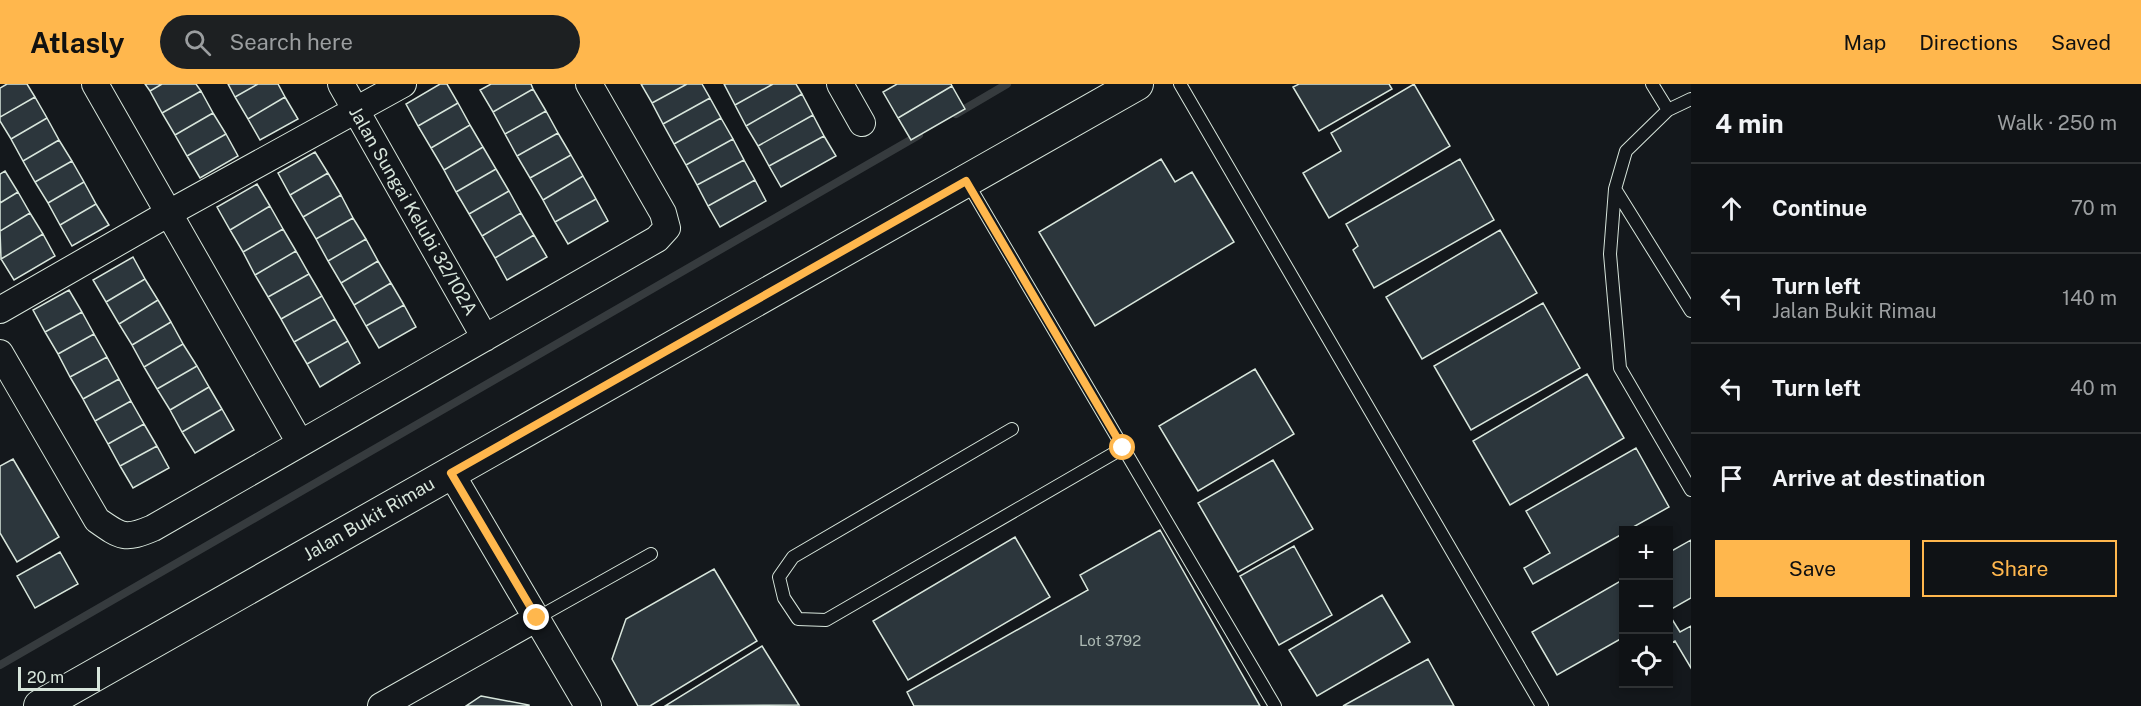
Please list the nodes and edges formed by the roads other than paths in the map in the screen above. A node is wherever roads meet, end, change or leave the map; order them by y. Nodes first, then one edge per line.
1 (95, 84) edge
2 (341, 84) edge
3 (403, 84) edge
4 (590, 84) edge
5 (840, 84) edge
6 (1137, 84) edge
7 (1180, 84) edge
8 (1652, 84) edge
9 (1691, 99) edge
10 (356, 110) junction
11 (1668, 110) junction
12 (862, 123) dead end
13 (966, 181) junction
14 (1615, 189) junction
15 (169, 213) junction
16 (0, 310) edge
17 (1691, 311) edge
18 (485, 338) junction
19 (4, 369) edge
20 (1012, 429) dead end
21 (300, 443) junction
22 (1123, 448) junction
23 (451, 473) junction
24 (1691, 490) edge
25 (651, 554) dead end
26 (537, 618) junction
27 (40, 706) edge
28 (381, 706) edge
29 (588, 706) edge
30 (1275, 706) edge
31 (1542, 706) edge

1 - 15 street
2 - 10 street, Jalan Sungai Kelubi 32/102A
3 - 10 street
4 - 18 street
5 - 12 street
6 - 13 street, Jalan Bukit Rimau
7 - 31 lane
8 - 11 lane
9 - 11 lane
10 - 15 street
10 - 18 street, Jalan Sungai Kelubi 32/102A
11 - 14 lane
13 - 22 lane
13 - 23 street, Jalan Bukit Rimau
14 - 17 lane
14 - 24 lane
15 - 16 street
15 - 21 street
18 - 21 street
19 - 21 street
20 - 22 lane
22 - 30 lane
23 - 26 street
23 - 27 street, Jalan Bukit Rimau
25 - 26 lane
26 - 28 street
26 - 29 street

